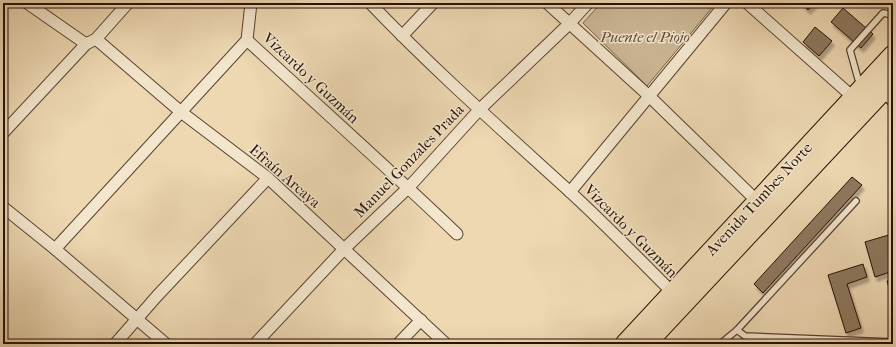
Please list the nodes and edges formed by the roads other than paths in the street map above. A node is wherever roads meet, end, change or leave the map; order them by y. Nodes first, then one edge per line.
1 (26, 3) edge
2 (128, 3) edge
3 (251, 3) edge
4 (370, 3) edge
5 (433, 3) edge
6 (547, 3) edge
7 (588, 3) edge
8 (726, 3) edge
9 (747, 3) edge
10 (893, 15) edge
11 (569, 24) junction
12 (402, 36) junction
13 (96, 39) junction
14 (247, 40) junction
15 (86, 44) junction
16 (893, 55) edge
17 (891, 88) edge
18 (857, 94) junction
19 (649, 96) junction
20 (479, 110) junction
21 (181, 112) junction
22 (3, 132) edge
23 (268, 178) junction
24 (409, 187) junction
25 (570, 192) junction
26 (757, 201) junction
27 (856, 201) dead end
28 (3, 206) edge
29 (457, 234) dead end
30 (55, 249) junction
31 (344, 249) junction
32 (672, 292) junction
33 (138, 319) junction
34 (421, 320) junction
35 (737, 330) junction
36 (893, 342) edge
37 (115, 344) edge
38 (166, 344) edge
39 (255, 344) edge
40 (398, 344) edge
41 (446, 344) edge
42 (626, 344) edge
43 (646, 344) edge
44 (720, 344) edge

1 - 15 street
2 - 13 street
3 - 14 street
4 - 12 street, Vizcardo y Guzmán
5 - 12 street
6 - 11 street
7 - 11 street, Manuel Gonzales Prada
8 - 19 street, Vizcardo y Guzmán
9 - 18 street
10 - 18 lane
11 - 19 street
11 - 20 street, Manuel Gonzales Prada
12 - 20 street, Vizcardo y Guzmán
13 - 15 street
13 - 21 street, Efraín Arcaya
14 - 21 street, Vizcardo y Guzmán
14 - 24 street, Vizcardo y Guzmán
15 - 22 street
16 - 18 highway, Avenida Tumbes Norte
17 - 43 highway, Avenida Tumbes Norte
18 - 26 highway, Avenida Tumbes Norte
19 - 25 street, Vizcardo y Guzmán
19 - 26 street
20 - 24 street, Manuel Gonzales Prada
20 - 25 street, Vizcardo y Guzmán
21 - 23 street, Efraín Arcaya
21 - 30 street, Vizcardo y Guzmán
23 - 31 street, Efraín Arcaya
23 - 33 street
24 - 29 street, Vizcardo y Guzmán
24 - 31 street, Manuel Gonzales Prada
25 - 32 street, Vizcardo y Guzmán
26 - 32 highway, Avenida Tumbes Norte
27 - 35 lane
28 - 30 street
30 - 33 street
31 - 34 street, Efraín Arcaya
31 - 39 street, Manuel Gonzales Prada
32 - 42 highway, Avenida Tumbes Norte
33 - 37 street
33 - 38 street
34 - 40 street
34 - 41 street, Efraín Arcaya
35 - 36 lane
35 - 44 lane

